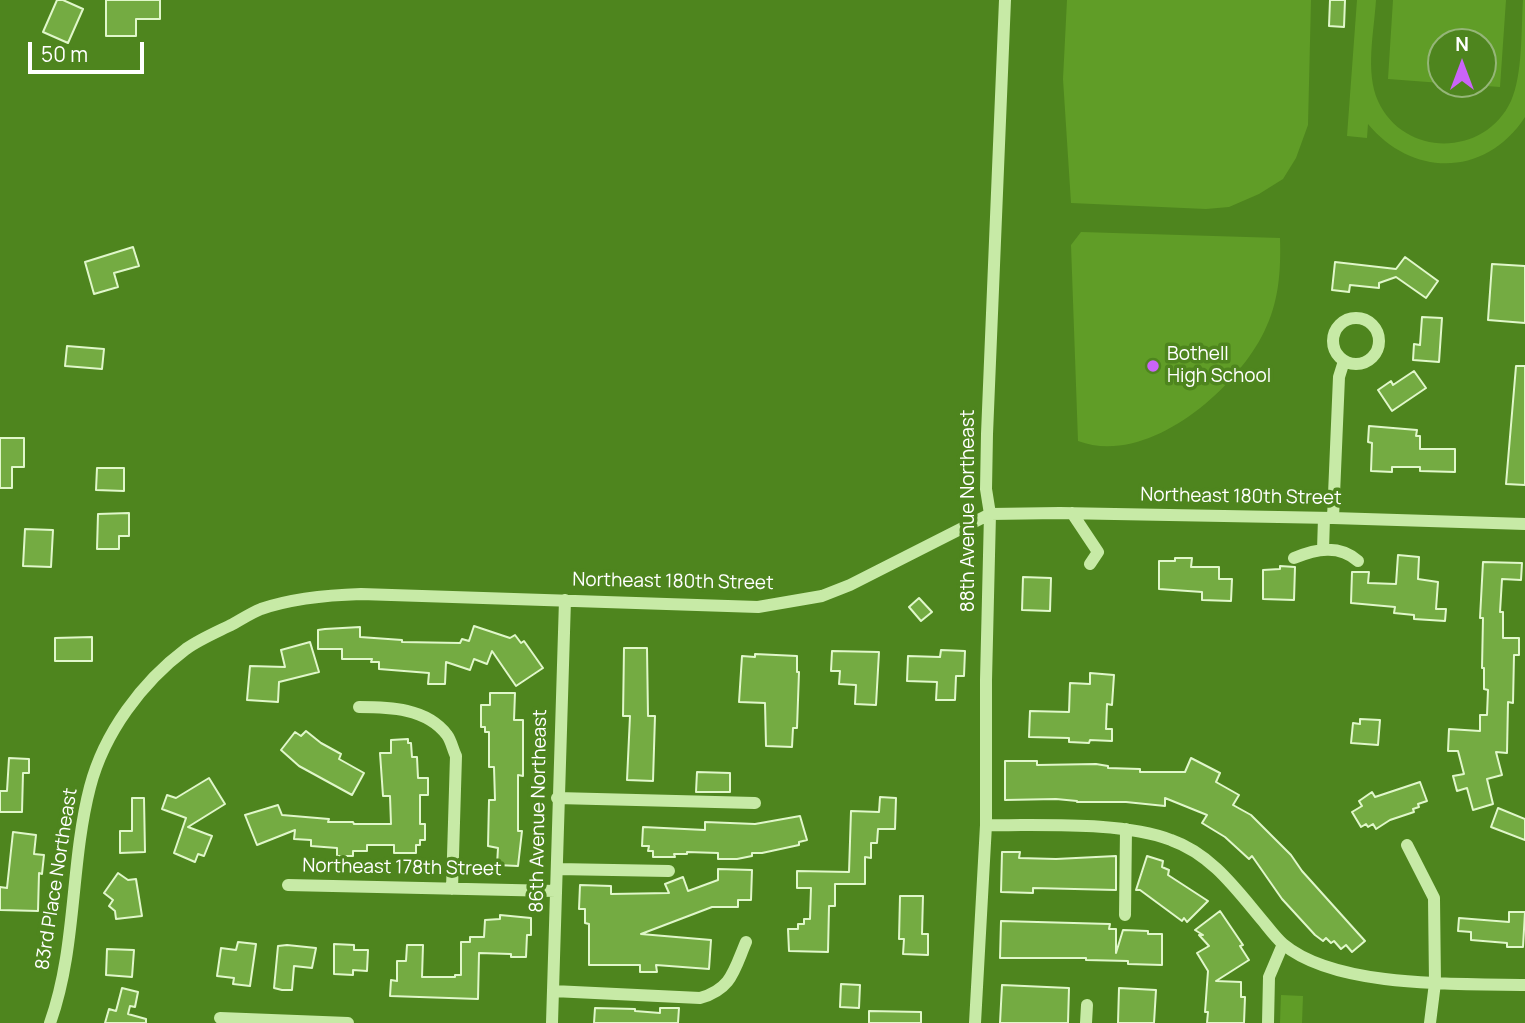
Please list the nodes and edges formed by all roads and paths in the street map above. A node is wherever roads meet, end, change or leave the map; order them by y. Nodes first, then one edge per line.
1 (1005, 0) edge
2 (1344, 361) dead end
3 (1072, 513) junction
4 (990, 514) junction
5 (1329, 518) junction
6 (1525, 524) edge
7 (1323, 550) junction
8 (1294, 558) dead end
9 (1358, 561) dead end
10 (1090, 564) dead end
11 (565, 600) junction
12 (158, 676) joint
13 (359, 707) dead end
14 (557, 798) junction
15 (755, 803) dead end
16 (986, 825) junction
17 (1126, 829) junction
18 (1407, 845) dead end
19 (557, 869) junction
20 (669, 871) dead end
21 (288, 885) dead end
22 (452, 889) junction
23 (556, 891) junction
24 (1125, 915) dead end
25 (746, 942) dead end
26 (1283, 944) junction
27 (1435, 983) junction
28 (1525, 985) edge
29 (553, 991) junction
30 (1087, 1005) dead end
31 (220, 1018) dead end
32 (50, 1023) edge
33 (348, 1023) edge
34 (552, 1023) edge
35 (975, 1023) edge
36 (1086, 1023) edge
37 (1268, 1023) edge
38 (1430, 1023) edge

1 - 4 street, 88th Avenue Northeast
2 - 5 street
3 - 4 street, Northeast 180th Street
3 - 5 street, Northeast 180th Street
3 - 10 street
4 - 11 street, Northeast 180th Street
4 - 16 street, 88th Avenue Northeast
5 - 6 street, Northeast 180th Street
5 - 7 street
7 - 8 street
7 - 9 street
11 - 12 street, Northeast 180th Street
11 - 14 street, 86th Avenue Northeast
12 - 32 street, 83rd Place Northeast
13 - 22 street
14 - 15 street
14 - 19 street, 86th Avenue Northeast
16 - 17 street
16 - 35 street, 88th Avenue Northeast
17 - 24 street
17 - 26 street
18 - 27 street
19 - 20 street
19 - 23 street, 86th Avenue Northeast
21 - 22 street, Northeast 178th Street
22 - 23 street, Northeast 178th Street
23 - 29 street, 86th Avenue Northeast
25 - 29 street
26 - 27 street
26 - 37 street
27 - 28 street
27 - 38 street
29 - 34 street, 86th Avenue Northeast
30 - 36 street
31 - 33 street

